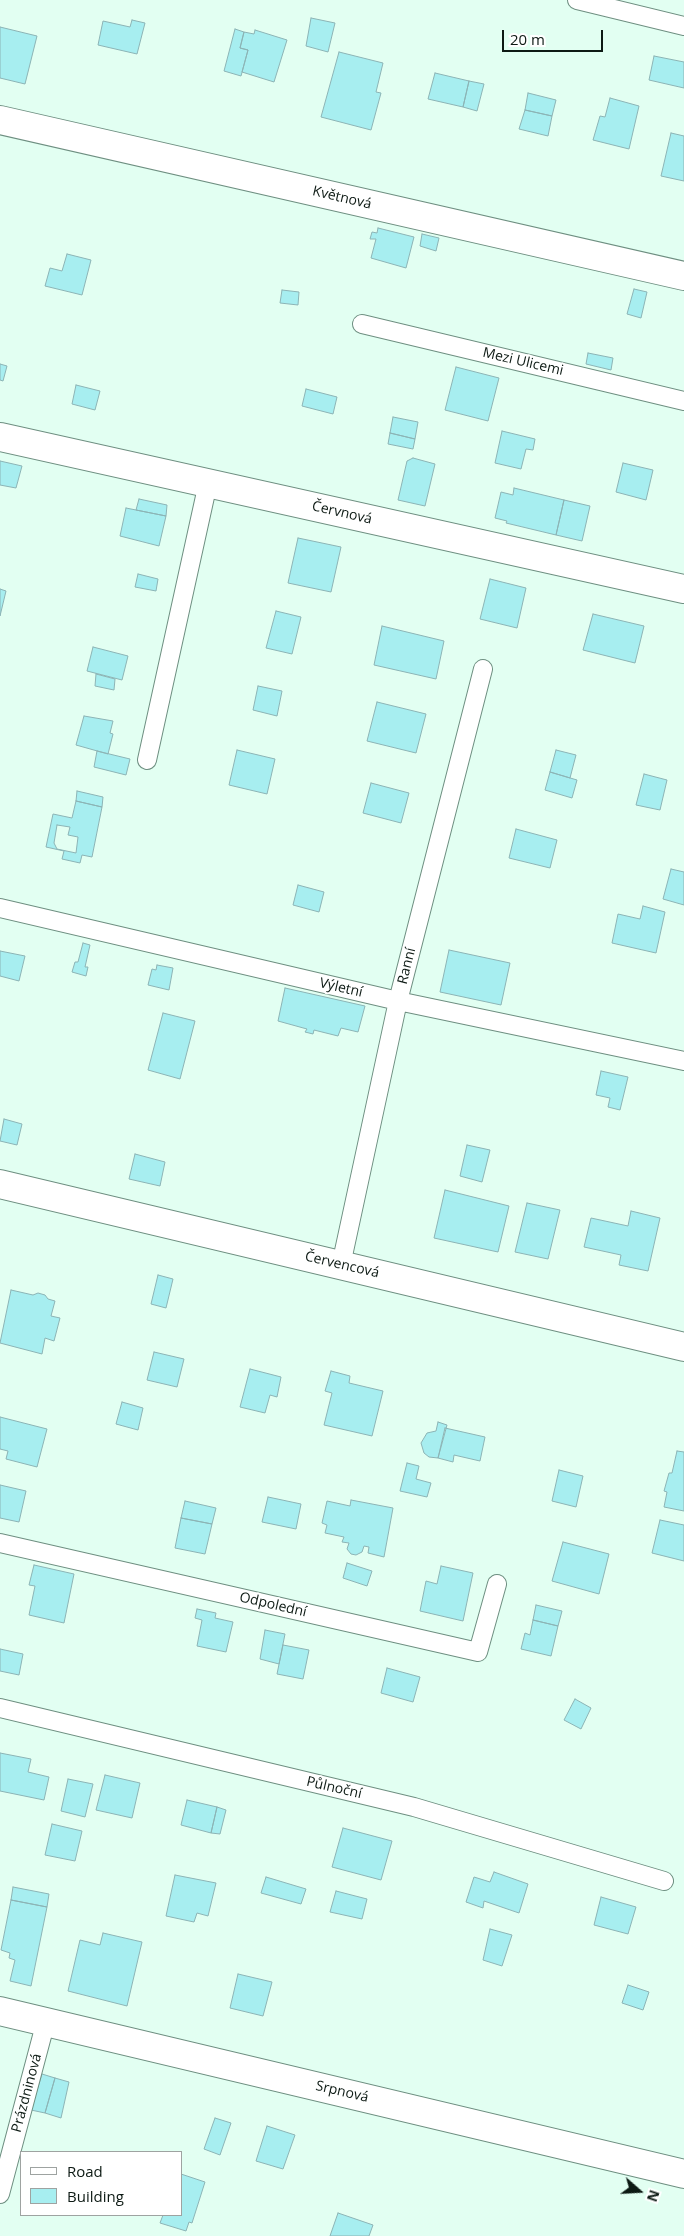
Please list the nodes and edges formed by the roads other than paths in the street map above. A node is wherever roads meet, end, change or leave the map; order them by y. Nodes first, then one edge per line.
1 (577, 0) edge
2 (684, 26) edge
3 (0, 120) edge
4 (684, 276) edge
5 (362, 324) dead end
6 (684, 400) edge
7 (0, 437) edge
8 (208, 483) junction
9 (684, 590) edge
10 (483, 669) dead end
11 (148, 760) dead end
12 (0, 908) edge
13 (398, 1001) junction
14 (684, 1060) edge
15 (0, 1184) edge
16 (341, 1265) junction
17 (684, 1347) edge
18 (0, 1543) edge
19 (497, 1584) dead end
20 (0, 1708) edge
21 (664, 1881) dead end
22 (0, 2011) edge
23 (46, 2021) junction
24 (684, 2174) edge
25 (0, 2194) edge

1 - 2 lane
3 - 4 street, Květnová
5 - 6 lane, Mezi Ulicemi
7 - 8 street, Červnová
8 - 9 street, Červnová
8 - 11 lane
10 - 13 lane, Ranní
12 - 13 lane, Výletní
13 - 14 lane, Výletní
13 - 16 lane, Ranní
15 - 16 street, Červencová
16 - 17 street, Červencová
18 - 19 lane, Odpolední
20 - 21 lane, Půlnoční
22 - 23 street, Srpnová
23 - 24 street, Srpnová
23 - 25 lane, Prázdninová

